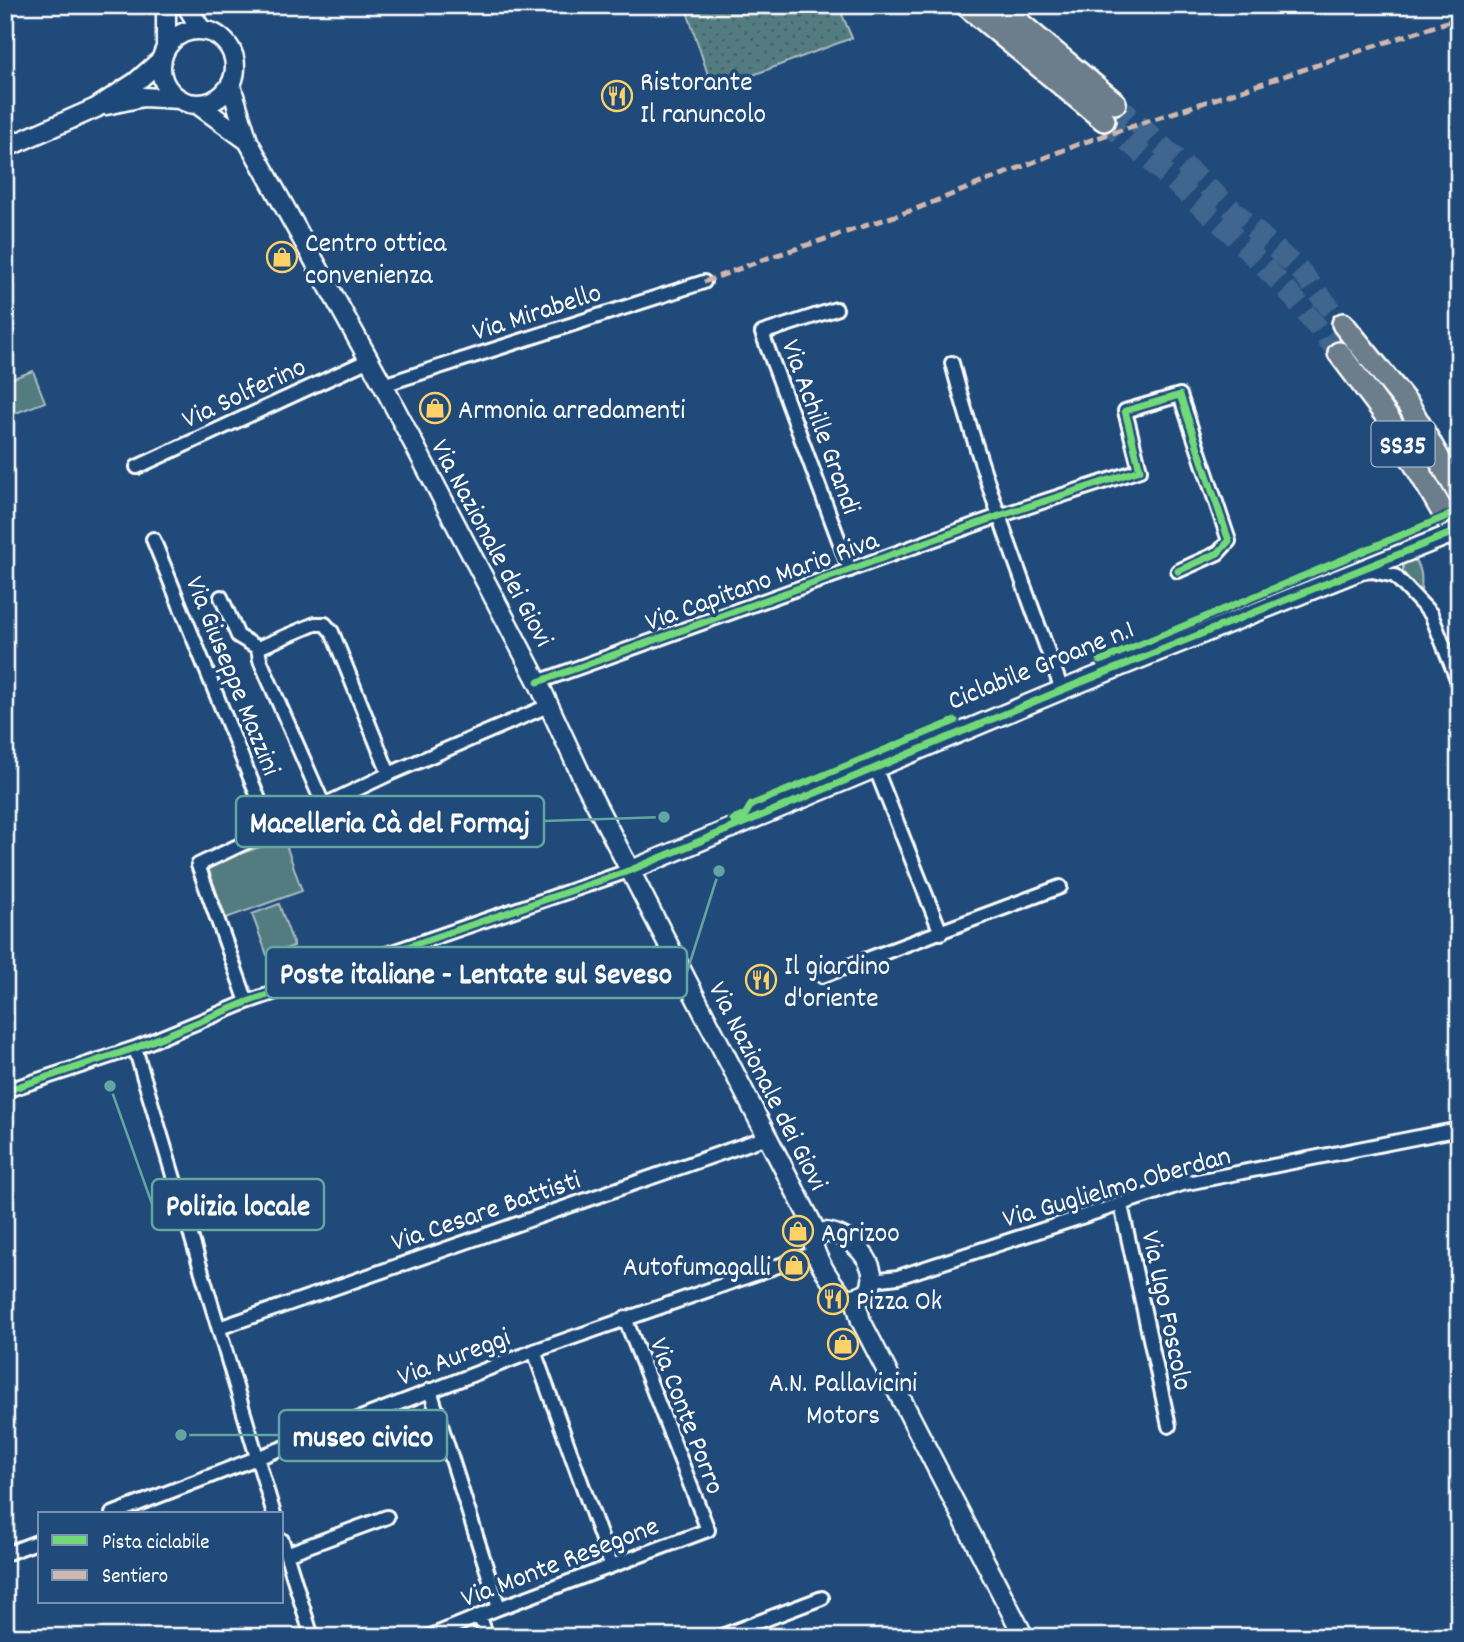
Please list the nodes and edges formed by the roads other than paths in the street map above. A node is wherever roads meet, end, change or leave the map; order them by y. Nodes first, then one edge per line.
1 (166, 5) edge
2 (186, 5) edge
3 (967, 5) edge
4 (998, 5) edge
5 (201, 29) junction
6 (163, 54) junction
7 (231, 86) junction
8 (179, 99) junction
9 (197, 104) junction
10 (96, 107) junction
11 (247, 141) junction
12 (5, 148) edge
13 (704, 282) dead end
14 (836, 309) dead end
15 (1343, 324) tunnel mouth
16 (1339, 353) tunnel mouth
17 (369, 360) junction
18 (952, 363) dead end
19 (383, 385) junction
20 (137, 467) dead end
21 (1459, 494) edge
22 (999, 516) junction
23 (1455, 535) edge
24 (153, 539) dead end
25 (850, 570) junction
26 (1178, 571) dead end
27 (1349, 574) junction
28 (221, 597) dead end
29 (258, 648) junction
30 (538, 682) junction
31 (1459, 684) edge
32 (1062, 690) junction
33 (548, 705) junction
34 (875, 767) junction
35 (389, 774) junction
36 (323, 804) junction
37 (271, 830) junction
38 (631, 870) junction
39 (1060, 887) dead end
40 (941, 933) junction
41 (822, 976) dead end
42 (247, 1002) junction
43 (135, 1048) junction
44 (5, 1091) edge
45 (1459, 1129) edge
46 (767, 1138) junction
47 (1121, 1205) junction
48 (816, 1244) junction
49 (873, 1280) junction
50 (855, 1298) junction
51 (625, 1318) junction
52 (219, 1328) junction
53 (534, 1351) junction
54 (430, 1390) junction
55 (1168, 1426) dead end
56 (256, 1458) junction
57 (117, 1512) edge
58 (273, 1512) edge
59 (387, 1517) dead end
60 (708, 1530) joint
61 (38, 1542) edge
62 (284, 1548) edge
63 (5, 1554) edge
64 (286, 1555) junction
65 (611, 1565) junction
66 (822, 1598) dead end
67 (499, 1608) junction
68 (480, 1616) junction
69 (312, 1637) edge
70 (428, 1637) edge
71 (487, 1637) edge
72 (719, 1637) edge
73 (1024, 1637) edge

1 - 6 main road
2 - 5 main road
3 - 4 highway
5 - 6 main road
5 - 7 main road
6 - 8 main road
6 - 10 main road
7 - 9 main road
7 - 11 main road, Via Nazionale dei Giovi
8 - 9 main road
8 - 10 main road
9 - 11 main road, Via Nazionale dei Giovi
10 - 12 main road
11 - 17 main road, Via Nazionale dei Giovi
13 - 19 street, Via Mirabello
14 - 25 street, Via Achille Grandi
15 - 21 highway, SS35
16 - 23 highway, SS35
17 - 19 main road, Via Nazionale dei Giovi
17 - 20 street, Via Solferino
18 - 22 street
19 - 30 main road, Via Nazionale dei Giovi
22 - 25 street, Via Capitano Mario Riva
22 - 26 street, Via Capitano Mario Riva
22 - 32 street
23 - 27 main road
24 - 37 street, Via Giuseppe Mazzini
25 - 30 street, Via Capitano Mario Riva
27 - 31 street
27 - 32 main road
28 - 29 street
29 - 35 street
29 - 36 street
30 - 33 main road, Via Nazionale dei Giovi
32 - 34 main road
33 - 35 street
33 - 38 main road, Via Nazionale dei Giovi
34 - 38 main road
34 - 40 street
35 - 36 street
36 - 37 street
37 - 42 street
38 - 42 street
38 - 46 main road, Via Nazionale dei Giovi
39 - 40 street
40 - 41 street
42 - 43 street
43 - 44 street
43 - 52 street
45 - 47 street, Via Guglielmo Oberdan
46 - 48 main road, Via Nazionale dei Giovi
46 - 52 street, Via Cesare Battisti
47 - 49 street, Via Guglielmo Oberdan
47 - 55 street, Via Ugo Foscolo
48 - 49 main road, Via Nazionale dei Giovi
48 - 50 main road, Via Nazionale dei Giovi
48 - 51 street, Via Aureggi
49 - 50 main road
50 - 73 main road
51 - 53 street, Via Aureggi
51 - 60 street, Via Conte Porro
52 - 56 street
53 - 54 street, Via Aureggi
53 - 65 street
54 - 56 street, Via Aureggi
54 - 67 street
56 - 57 street, Via Aureggi
56 - 58 street
59 - 64 street
60 - 65 street, Via Monte Resegone
61 - 63 street
62 - 64 street
64 - 69 street
65 - 67 street, Via Monte Resegone
66 - 72 street
67 - 68 street, Via Monte Resegone
68 - 70 street, Via Monte Resegone
68 - 71 street

